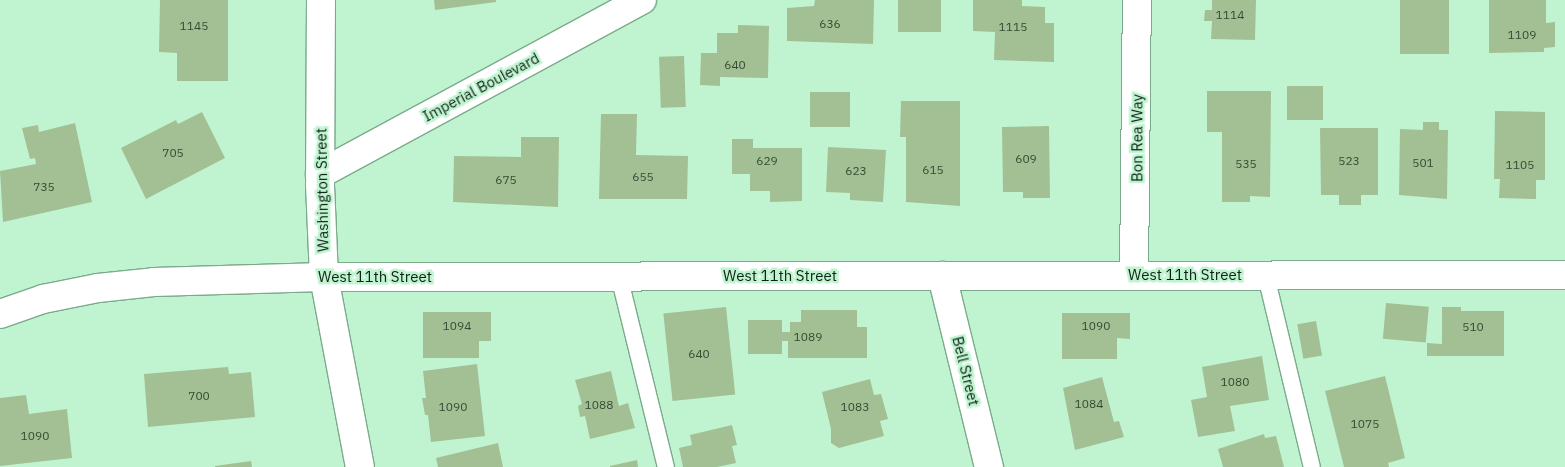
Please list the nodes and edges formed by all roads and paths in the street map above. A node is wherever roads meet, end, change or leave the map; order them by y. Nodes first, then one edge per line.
1 (321, 0) edge
2 (642, 0) edge
3 (1137, 0) edge
4 (320, 174) junction
5 (1134, 275) junction
6 (1565, 275) edge
7 (619, 276) junction
8 (942, 276) junction
9 (1266, 276) junction
10 (324, 277) junction
11 (0, 314) edge
12 (360, 467) edge
13 (666, 467) edge
14 (989, 467) edge
15 (1312, 467) edge

1 - 4 street, Washington Street
2 - 4 street, Imperial Boulevard
3 - 5 street, Bon Rea Way
4 - 10 street, Washington Street
5 - 8 street, West 11th Street
5 - 9 street, West 11th Street
6 - 9 street, West 11th Street
7 - 8 street, West 11th Street
7 - 10 street, West 11th Street
7 - 13 lane
8 - 14 street, Bell Street
9 - 15 lane
10 - 11 street, West 11th Street
10 - 12 street, Washington Street

